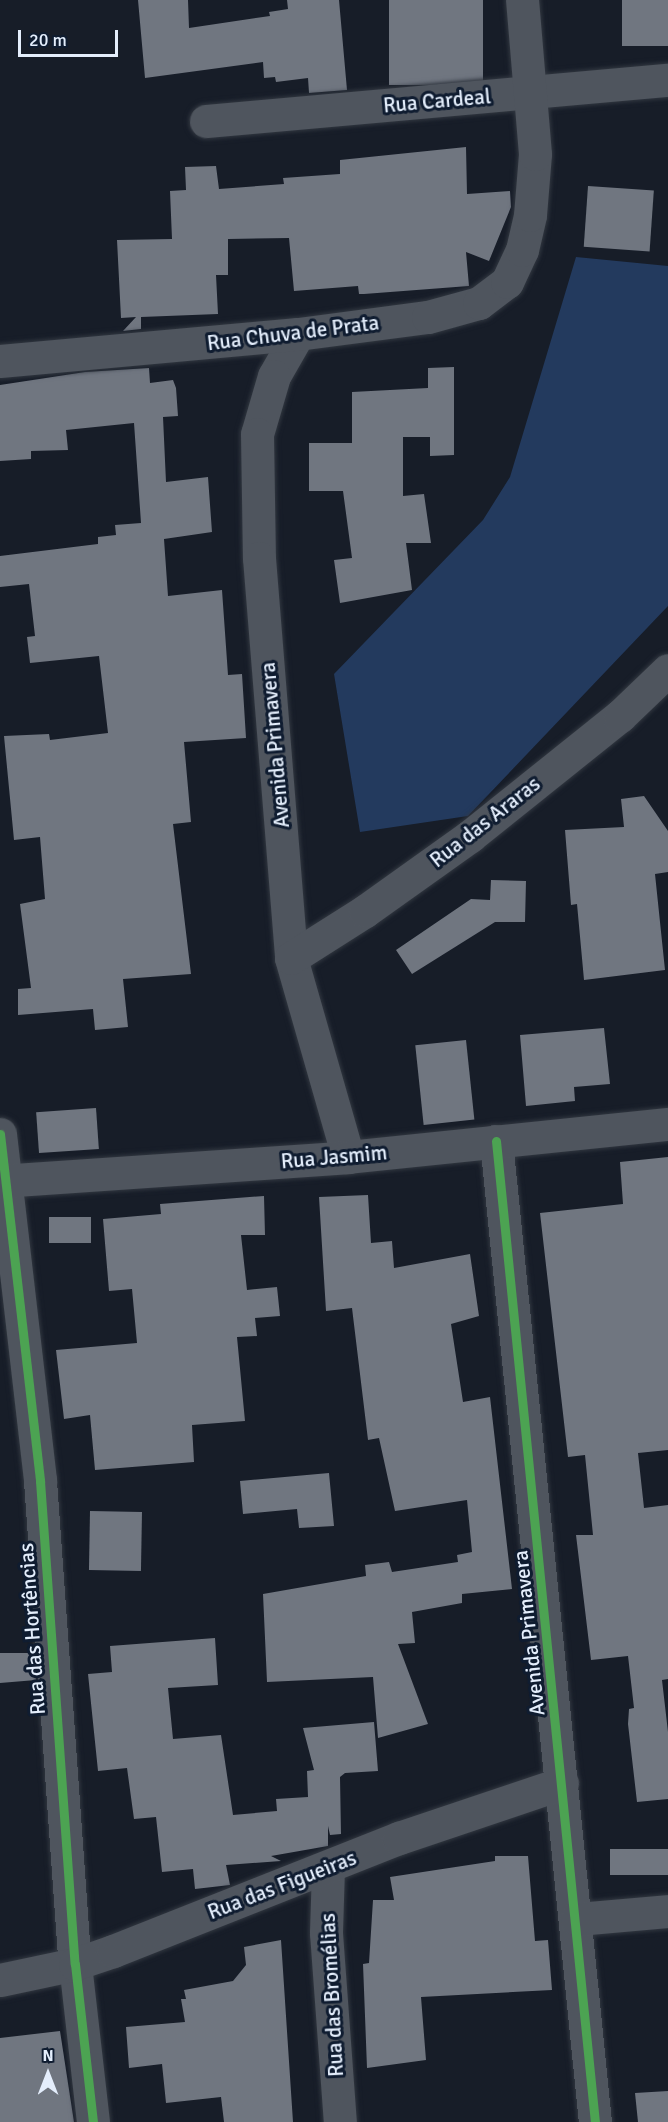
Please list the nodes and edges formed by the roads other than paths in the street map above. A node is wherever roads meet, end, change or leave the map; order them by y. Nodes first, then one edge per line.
1 (522, 0) edge
2 (668, 80) edge
3 (530, 93) junction
4 (206, 121) dead end
5 (298, 334) junction
6 (0, 361) edge
7 (668, 669) edge
8 (291, 958) junction
9 (668, 1124) edge
10 (0, 1134) edge
11 (496, 1142) junction
12 (348, 1157) junction
13 (3, 1181) edge
14 (562, 1784) junction
15 (328, 1868) junction
16 (668, 1911) edge
17 (577, 1919) junction
18 (75, 1964) junction
19 (0, 1980) edge
20 (93, 2122) edge
21 (340, 2122) edge
22 (595, 2122) edge

1 - 3 street
2 - 3 street, Rua Cardeal
3 - 4 street, Rua Cardeal
3 - 5 street, Rua Chuva de Prata
5 - 6 street, Rua Chuva de Prata
5 - 8 street, Avenida Primavera
7 - 8 street, Rua das Araras
8 - 12 street, Avenida Primavera
9 - 11 street, Rua Jasmim
10 - 13 street, Rua das Hortências
11 - 12 street, Rua Jasmim
11 - 14 street, Avenida Primavera
12 - 13 street, Rua Jasmim
13 - 18 street, Rua das Hortências
14 - 15 street, Rua das Figueiras
14 - 17 street, Avenida Primavera
15 - 18 street, Rua das Figueiras
15 - 21 street, Rua das Bromélias
16 - 17 street
17 - 22 street, Avenida Primavera
18 - 19 street, Rua das Figueiras
18 - 20 street, Rua das Hortências

